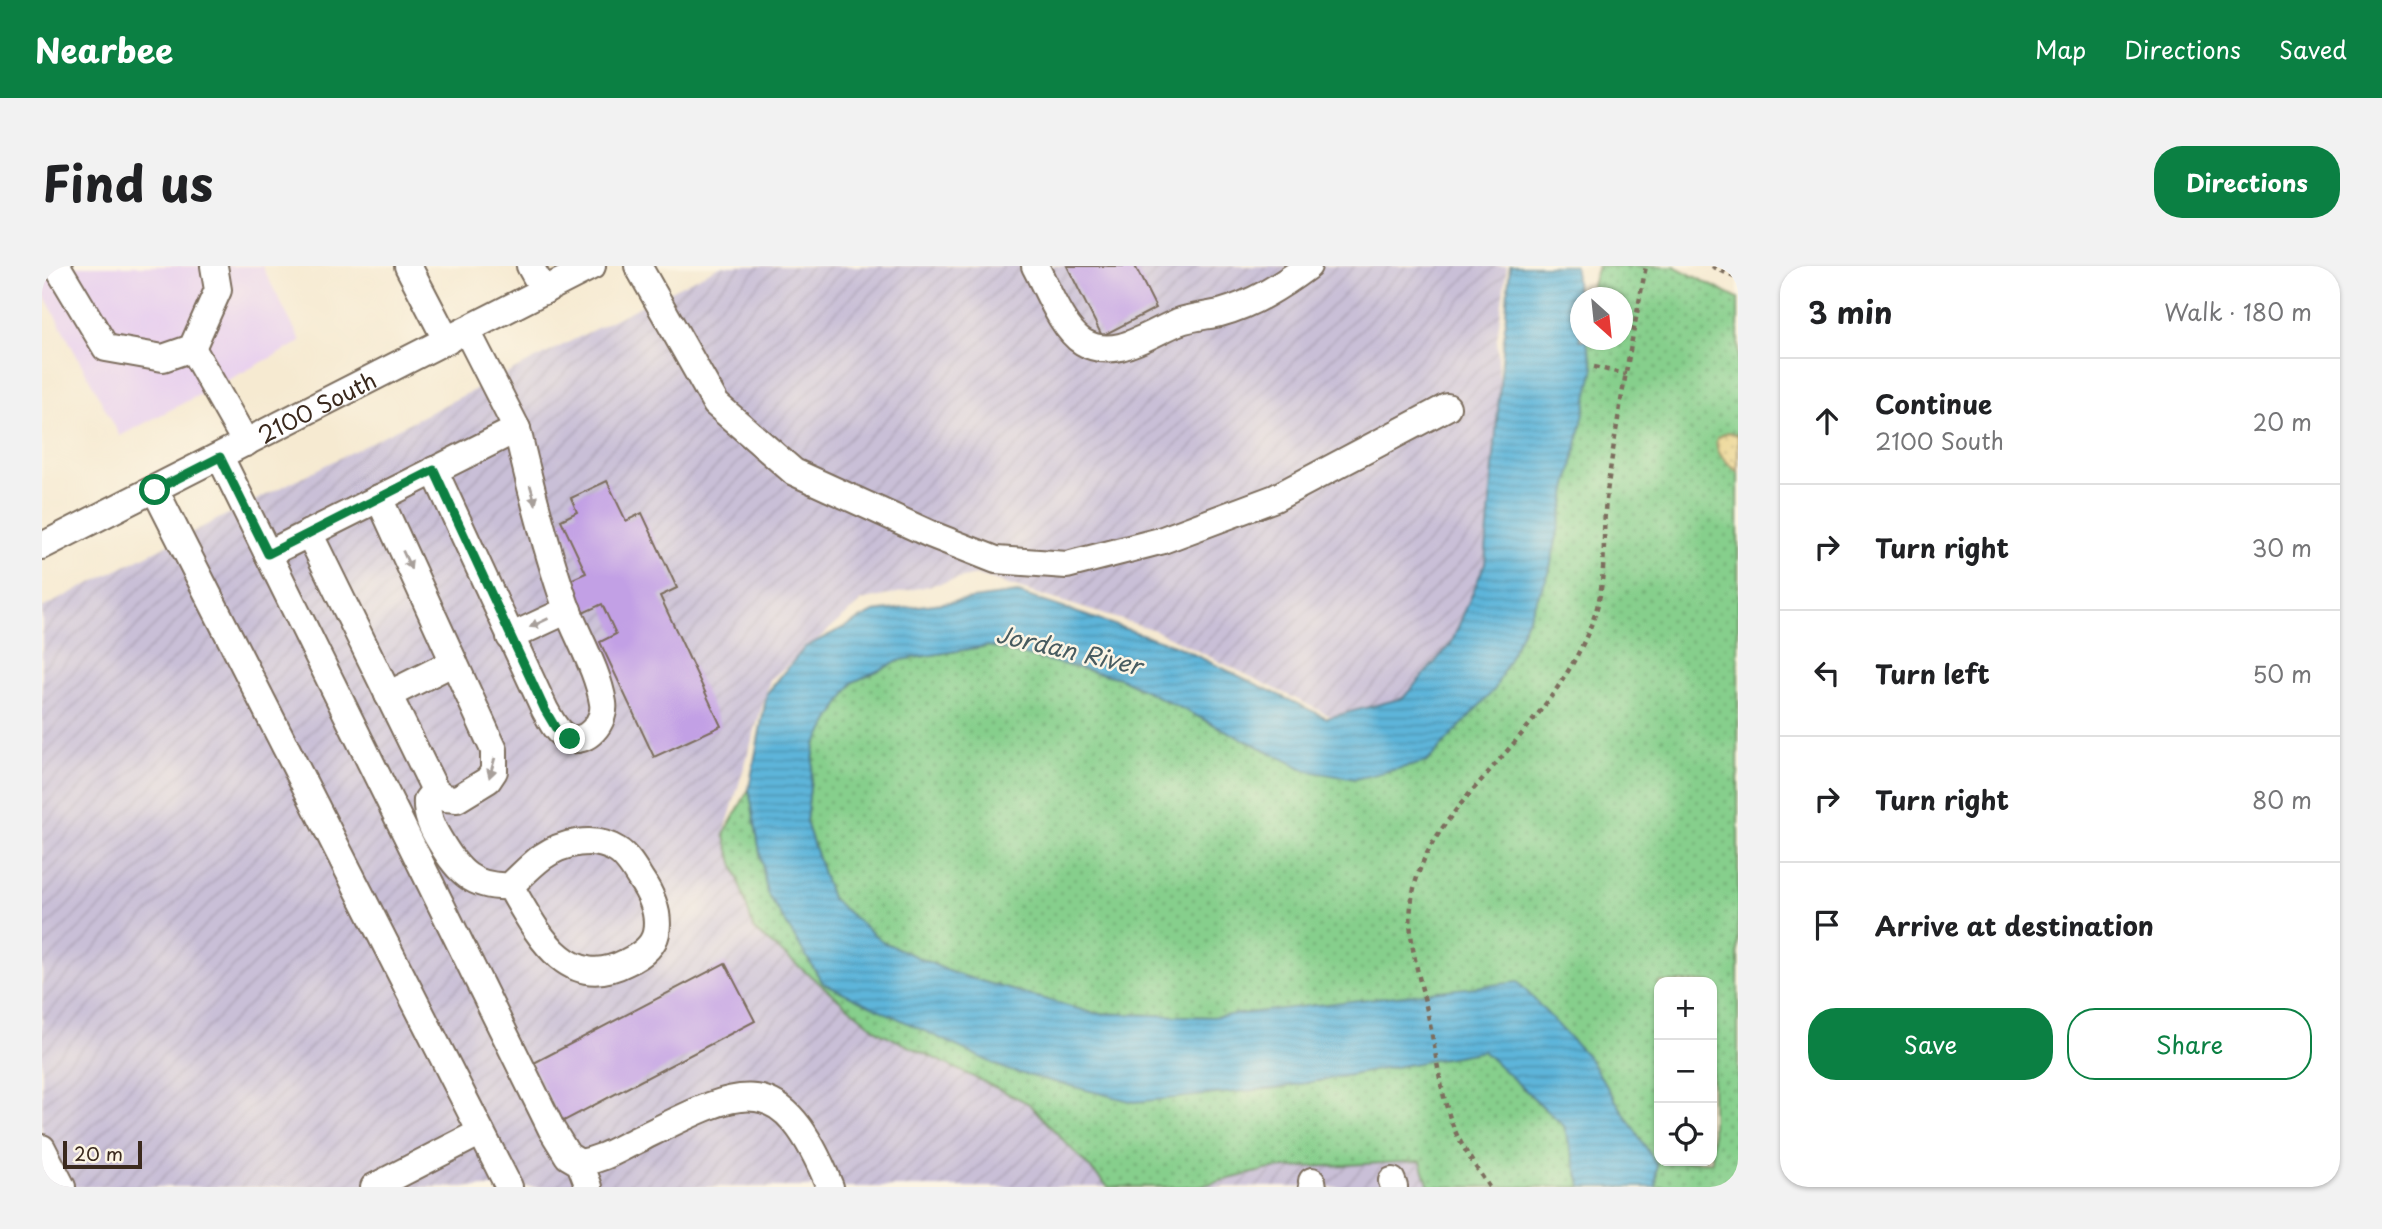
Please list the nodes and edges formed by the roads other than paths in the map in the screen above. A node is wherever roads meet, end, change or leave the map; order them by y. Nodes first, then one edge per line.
1 (57, 266) edge
2 (214, 266) edge
3 (408, 266) edge
4 (530, 266) edge
5 (592, 266) edge
6 (638, 266) edge
7 (1035, 266) edge
8 (1308, 266) edge
9 (544, 291) junction
10 (457, 336) junction
11 (192, 348) junction
12 (1447, 407) dead end
13 (517, 429) junction
14 (246, 443) junction
15 (220, 457) junction
16 (434, 470) junction
17 (155, 490) junction
18 (379, 498) junction
19 (309, 533) junction
20 (42, 546) edge
21 (268, 554) junction
22 (568, 610) junction
23 (510, 637) junction
24 (454, 662) junction
25 (388, 695) junction
26 (435, 790) junction
27 (510, 886) junction
28 (481, 1132) junction
29 (42, 1148) edge
30 (580, 1163) junction
31 (54, 1184) edge
32 (374, 1187) edge
33 (509, 1187) edge
34 (589, 1187) edge
35 (831, 1187) edge

1 - 11 street
2 - 11 street
3 - 10 street
4 - 9 street
5 - 9 street, 2100 South
6 - 12 street
7 - 8 street
9 - 10 street, 2100 South
10 - 13 street
10 - 14 street, 2100 South
11 - 14 street
13 - 16 street
13 -> 22 street
14 - 15 street, 2100 South
15 - 17 street, 2100 South
15 - 21 street
16 - 18 street
16 - 23 street
17 - 20 street, 2100 South
17 - 28 street
18 - 19 street
18 -> 24 street
19 - 21 street
19 - 25 street
21 - 30 street
22 -> 23 street
22 - 23 street
24 - 25 street
24 -> 26 street
25 - 26 street
26 - 27 street
27 - 27 street
28 - 32 street
28 - 33 street
29 - 31 street
30 - 34 street
30 - 35 street

